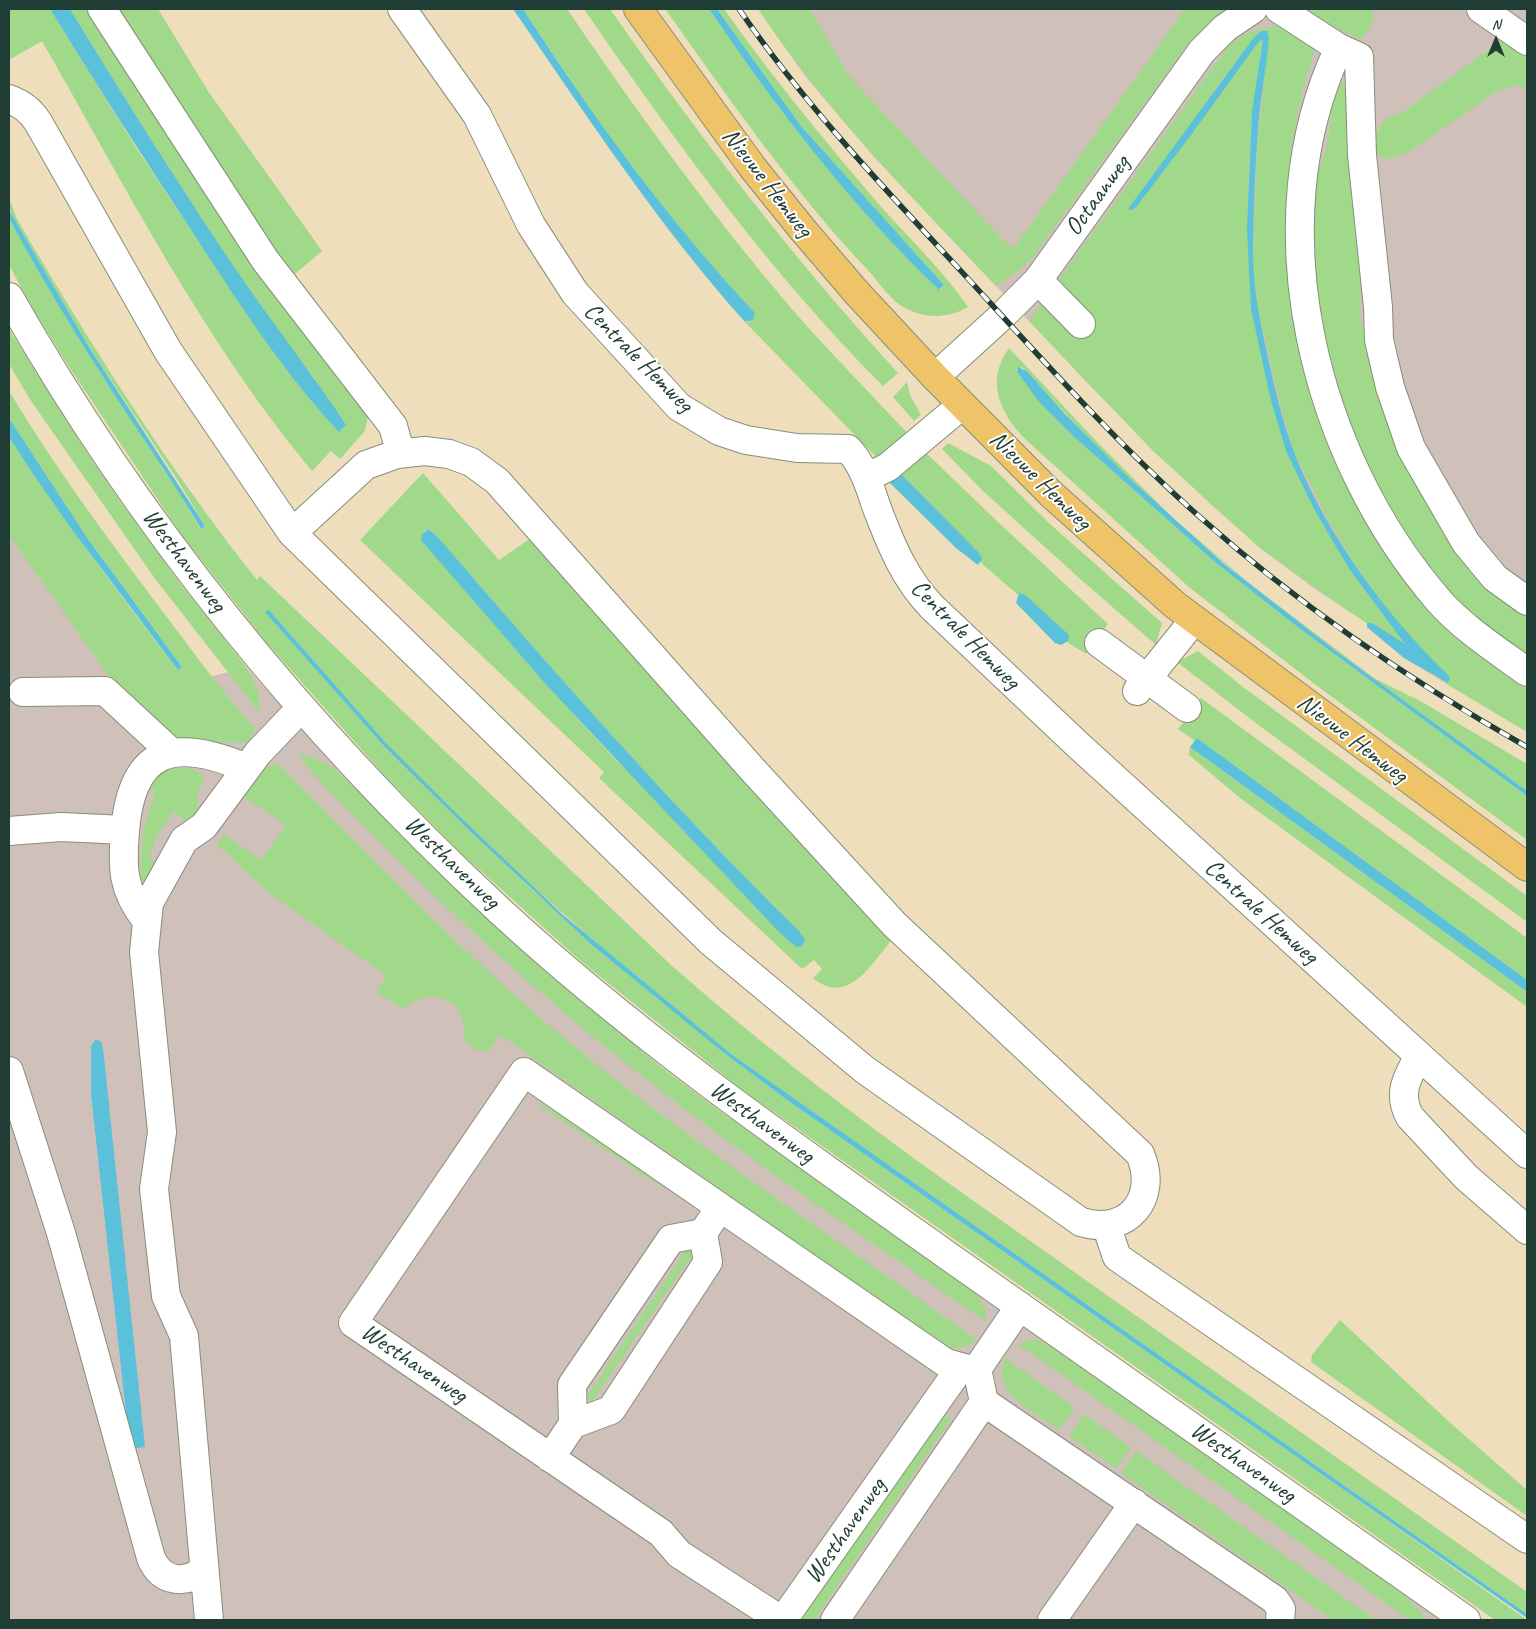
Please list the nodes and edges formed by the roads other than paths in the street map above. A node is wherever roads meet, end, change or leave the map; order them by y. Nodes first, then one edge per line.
1 (102, 9) edge
2 (402, 9) edge
3 (638, 9) edge
4 (1253, 9) edge
5 (1279, 9) edge
6 (1481, 9) edge
7 (1527, 41) edge
8 (1339, 48) junction
9 (9, 99) edge
10 (1038, 280) junction
11 (9, 297) edge
12 (1080, 324) dead end
13 (935, 377) junction
14 (962, 404) junction
15 (397, 454) junction
16 (866, 478) junction
17 (292, 534) junction
18 (1527, 601) edge
19 (1194, 620) junction
20 (1099, 642) dead end
21 (1527, 672) edge
22 (1142, 685) junction
23 (23, 692) dead end
24 (301, 708) junction
25 (1187, 708) dead end
26 (172, 753) junction
27 (246, 768) junction
28 (125, 830) junction
29 (9, 831) edge
30 (1527, 867) edge
31 (146, 920) junction
32 (1419, 1056) junction
33 (9, 1070) edge
34 (1527, 1154) edge
35 (720, 1207) junction
36 (1106, 1225) junction
37 (1527, 1230) edge
38 (703, 1233) junction
39 (1020, 1306) junction
40 (968, 1368) junction
41 (984, 1402) junction
42 (573, 1424) junction
43 (550, 1458) junction
44 (1134, 1503) junction
45 (1527, 1539) edge
46 (203, 1570) junction
47 (209, 1620) edge
48 (782, 1620) edge
49 (835, 1620) edge
50 (1052, 1620) edge
51 (1280, 1620) edge
52 (1466, 1620) edge

1 - 15 street
2 - 16 street, Centrale Hemweg
3 - 13 main road, Nieuwe Hemweg
4 - 10 street, Octaanweg
5 - 8 street
6 - 7 street
8 - 18 street
8 - 21 street
9 - 17 street
10 - 12 street
10 - 13 street, Octaanweg
11 - 24 street, Westhavenweg
13 - 14 main road, Nieuwe Hemweg
14 - 16 street
14 - 19 main road, Nieuwe Hemweg
15 - 17 street
15 - 36 street
16 - 32 street, Centrale Hemweg
17 - 36 street
19 - 22 street
19 - 30 main road, Nieuwe Hemweg
20 - 22 street
22 - 25 street
23 - 26 street
24 - 27 street
24 - 39 street, Westhavenweg
26 - 27 street
26 - 28 street
27 - 31 street
28 - 29 street
28 - 31 street
31 - 46 street
32 - 34 street, Centrale Hemweg
32 - 37 street
33 - 46 street
35 - 38 street
35 - 40 street, Westhavenweg
35 - 43 street, Westhavenweg
36 - 45 street
38 - 42 street
38 - 42 street
39 - 40 street, Westhavenweg
39 - 52 street, Westhavenweg
40 - 41 street
40 - 48 street, Westhavenweg
41 - 44 street
41 - 49 street, Westhavenweg
42 - 43 street
43 - 48 street, Westhavenweg
44 - 50 street
44 - 51 street
46 - 47 street

